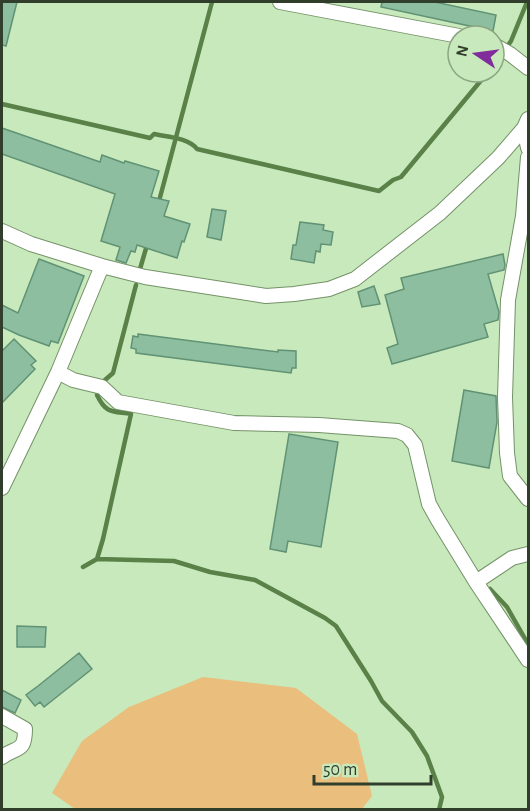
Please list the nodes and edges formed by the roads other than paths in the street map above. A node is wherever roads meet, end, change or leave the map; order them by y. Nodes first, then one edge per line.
1 (280, 2) edge
2 (446, 34) edge
3 (506, 53) edge
4 (528, 68) edge
5 (526, 123) edge
6 (528, 148) edge
7 (528, 157) edge
8 (2, 231) edge
9 (102, 266) junction
10 (58, 372) junction
11 (2, 488) edge
12 (528, 499) edge
13 (528, 554) edge
14 (476, 582) junction
15 (528, 660) edge
16 (2, 716) edge
17 (2, 758) edge

1 - 2 street
3 - 4 street
5 - 6 street
5 - 9 street
7 - 12 street
8 - 9 street
9 - 10 street
10 - 11 street
10 - 14 street
13 - 14 street
14 - 15 street
16 - 17 street

